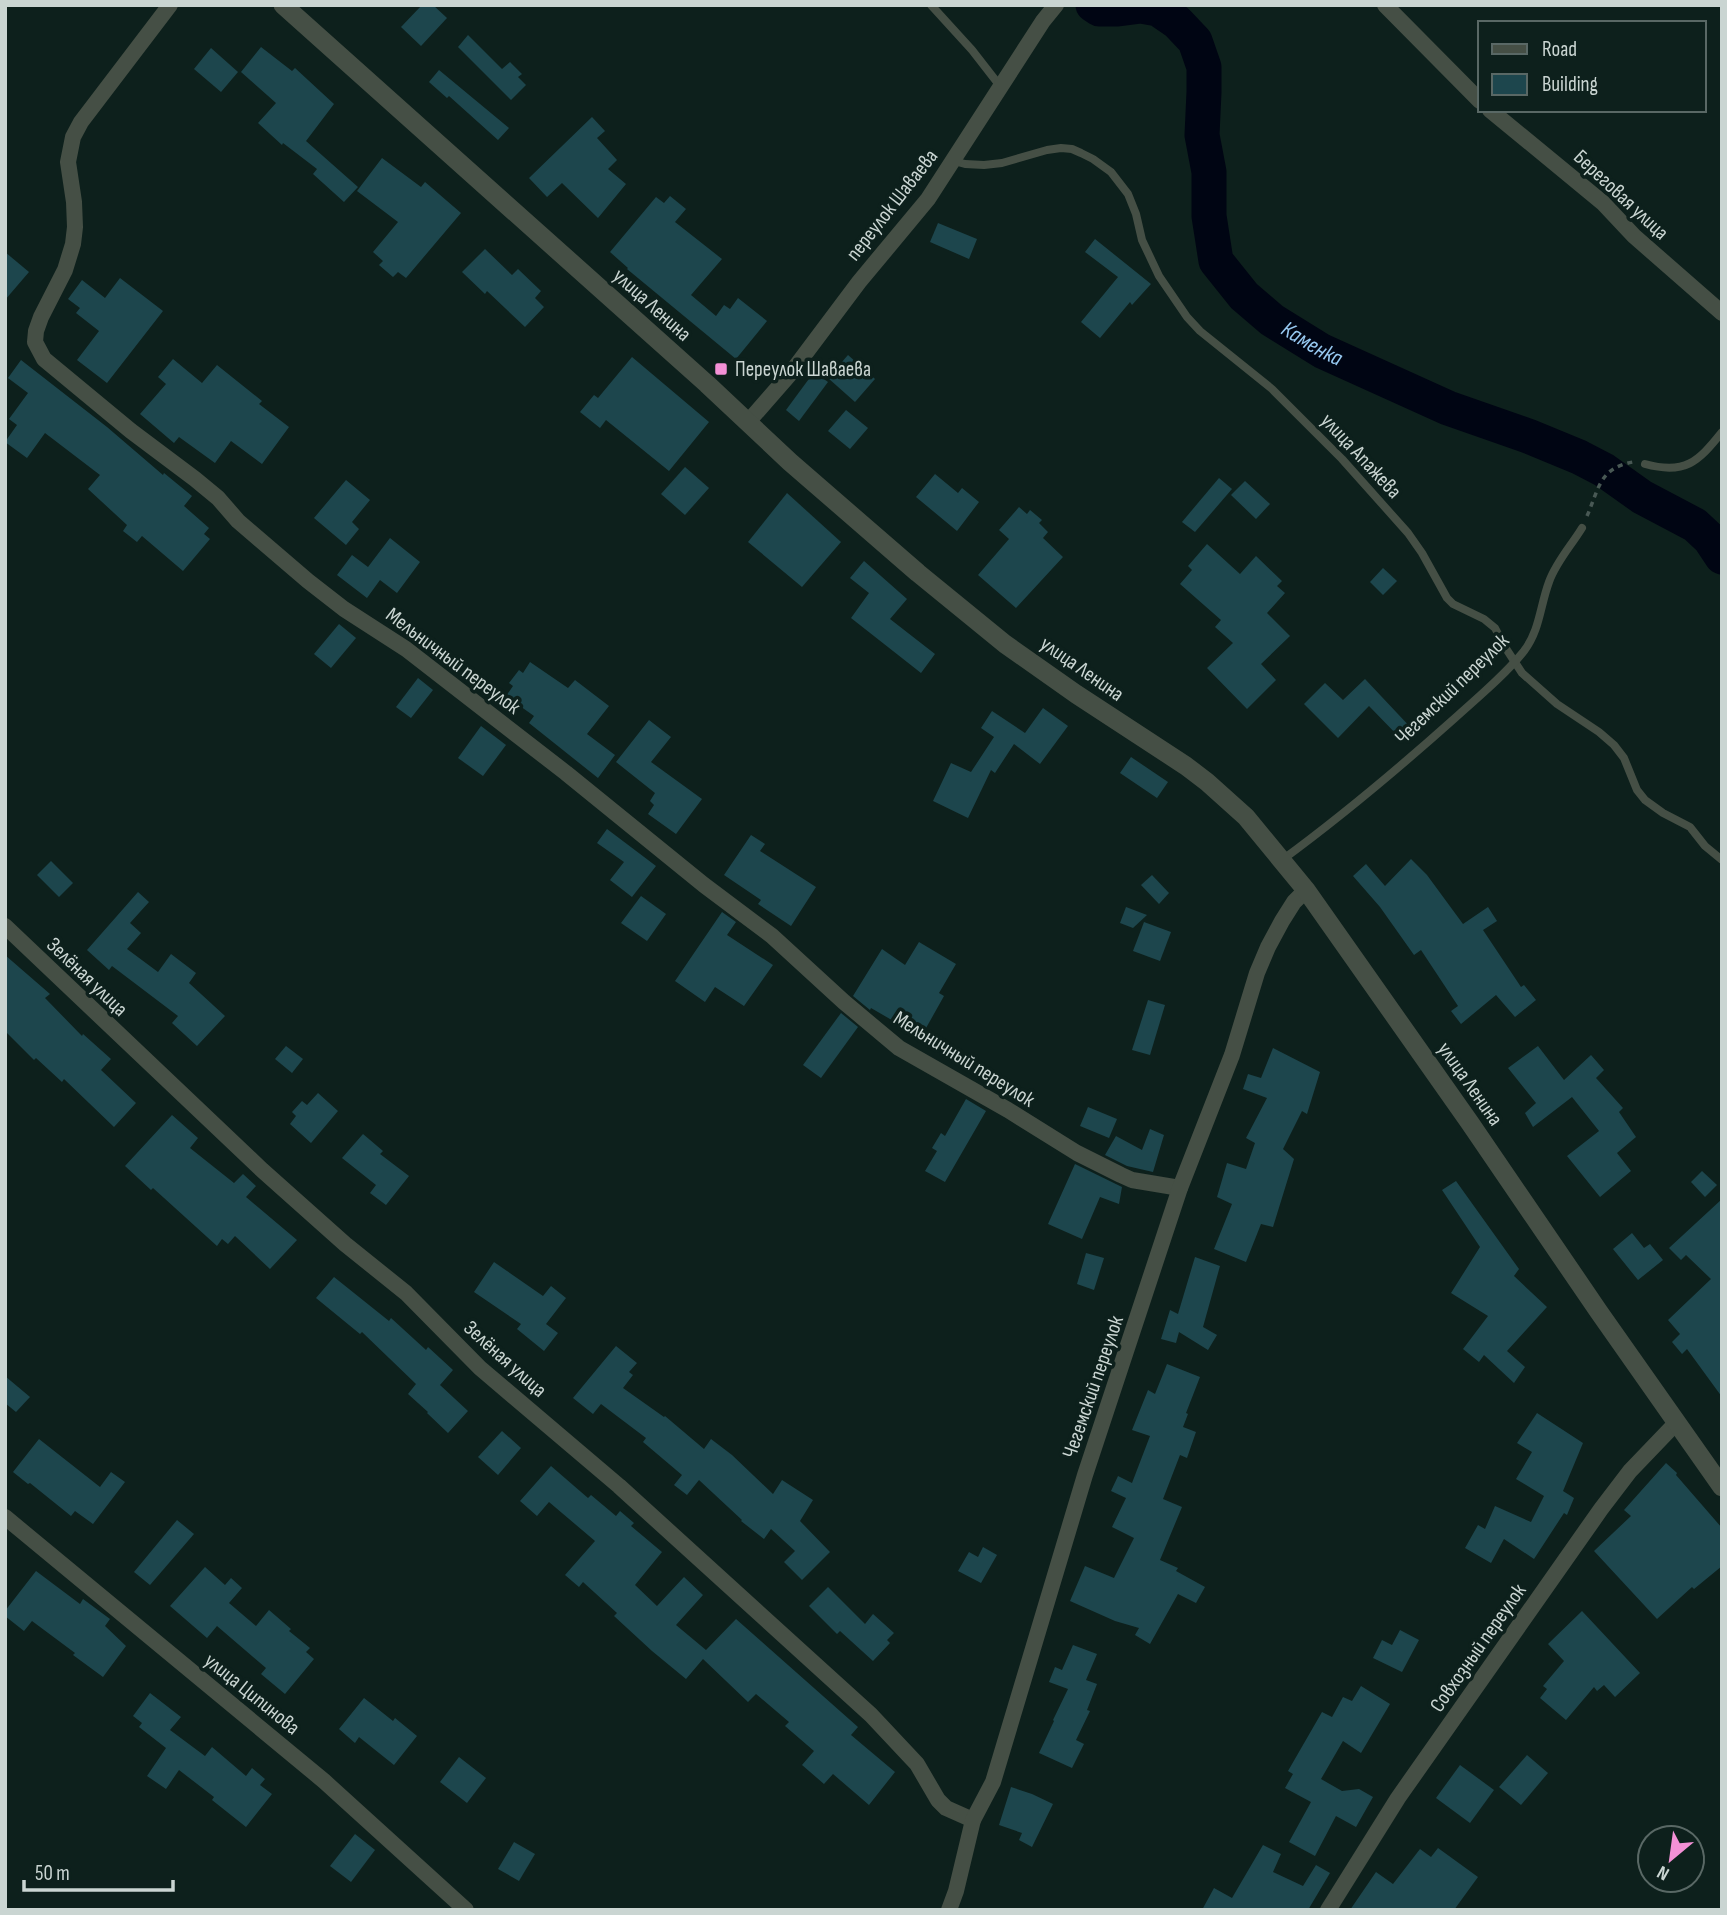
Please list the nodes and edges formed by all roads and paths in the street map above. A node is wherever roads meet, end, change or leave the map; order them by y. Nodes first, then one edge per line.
1 (170, 5) edge
2 (283, 5) edge
3 (931, 5) edge
4 (1056, 5) edge
5 (1385, 5) edge
6 (1000, 86) junction
7 (1478, 99) edge
8 (1492, 112) edge
9 (954, 161) junction
10 (1722, 313) edge
11 (748, 422) junction
12 (1722, 432) edge
13 (1645, 464) joint
14 (1582, 527) joint
15 (1514, 662) junction
16 (1282, 860) junction
17 (1722, 860) edge
18 (1306, 890) junction
19 (5, 926) edge
20 (1180, 1188) junction
21 (1677, 1422) junction
22 (1722, 1487) edge
23 (5, 1517) edge
24 (973, 1820) junction
25 (466, 1910) edge
26 (949, 1910) edge
27 (1328, 1910) edge

1 - 20 street, Мельничный переулок
2 - 11 street, улица Ленина
3 - 6 lane
4 - 6 street, переулок Шаваева
5 - 7 street
6 - 9 street, переулок Шаваева
8 - 10 street, Береговая улица
9 - 11 street, переулок Шаваева
9 - 15 lane, улица Апажева
11 - 16 street, улица Ленина
12 - 13 lane
13 - 14 path
14 - 15 lane, Чегемский переулок
15 - 16 lane, Чегемский переулок
15 - 17 lane, улица Апажева
16 - 18 street, улица Ленина
18 - 20 street, Чегемский переулок
18 - 21 street, улица Ленина
19 - 24 street, Зелёная улица
20 - 24 street, Чегемский переулок
21 - 22 street, улица Ленина
21 - 27 street, Совхозный переулок
23 - 25 street, улица Ципинова
24 - 26 street, Чегемский переулок

